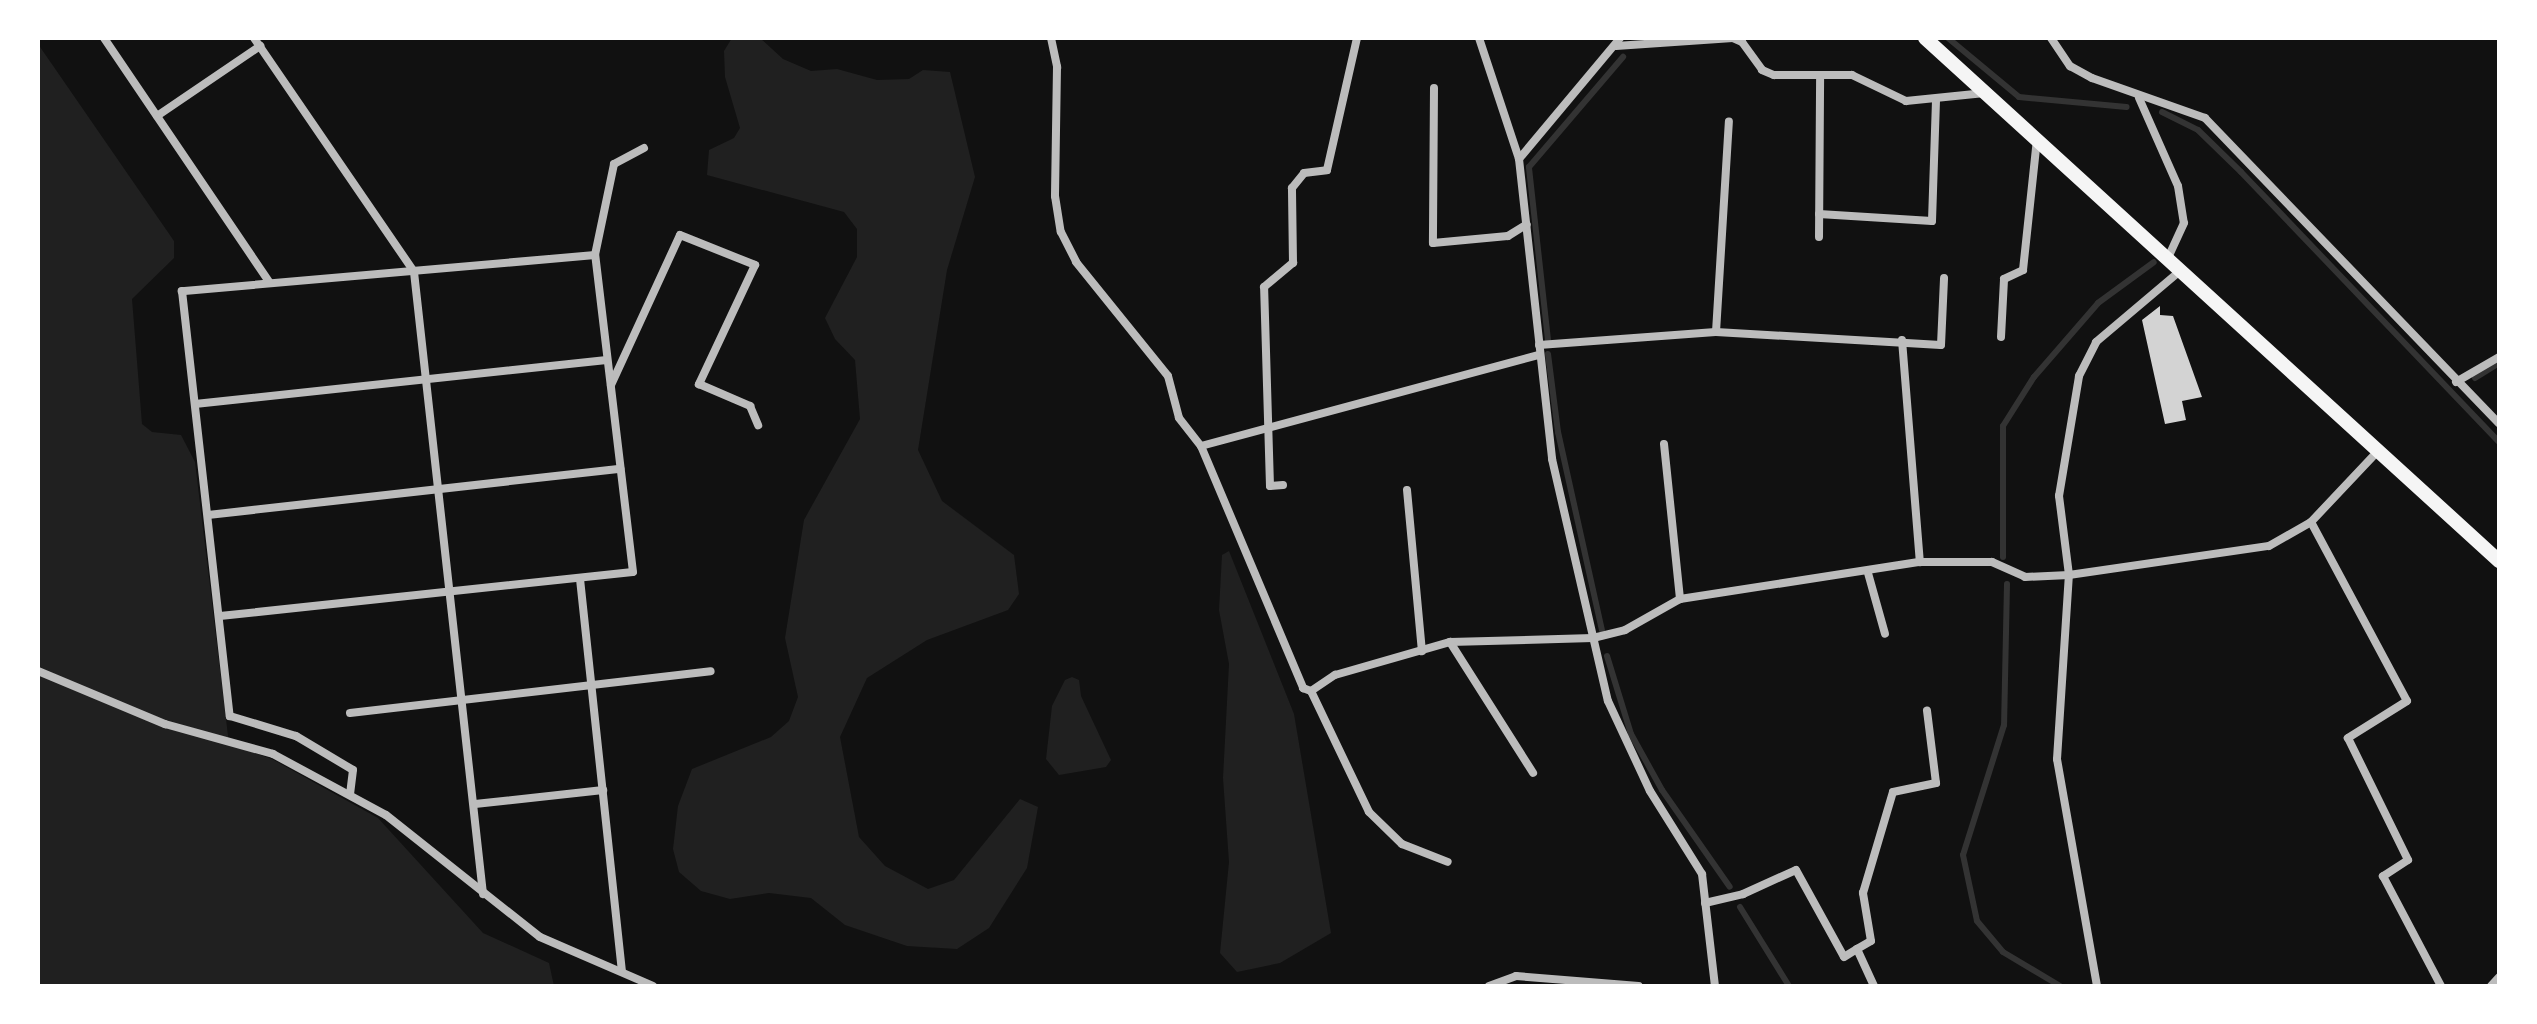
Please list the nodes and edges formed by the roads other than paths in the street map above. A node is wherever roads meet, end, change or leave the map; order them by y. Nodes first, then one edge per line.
1 (104, 38) edge
2 (1051, 38) edge
3 (1357, 38) edge
4 (1479, 38) edge
5 (1925, 38) edge
6 (2051, 38) edge
7 (1738, 39) edge
8 (257, 42) edge
9 (1618, 42) edge
10 (1820, 76) junction
11 (1434, 88) dead end
12 (1985, 93) junction
13 (2139, 98) junction
14 (1936, 101) junction
15 (157, 116) junction
16 (1729, 121) dead end
17 (2037, 140) junction
18 (644, 148) dead end
19 (1519, 159) junction
20 (1819, 214) junction
21 (1527, 224) junction
22 (1819, 237) dead end
23 (595, 255) junction
24 (2167, 260) junction
25 (2180, 271) junction
26 (414, 272) junction
27 (1944, 278) dead end
28 (269, 282) junction
29 (1716, 332) junction
30 (2001, 337) dead end
31 (1902, 340) junction
32 (1539, 350) junction
33 (2499, 357) edge
34 (607, 360) junction
35 (427, 380) junction
36 (2456, 382) junction
37 (610, 386) junction
38 (195, 404) junction
39 (2499, 424) edge
40 (758, 425) dead end
41 (1269, 427) junction
42 (1664, 444) dead end
43 (1201, 446) junction
44 (2378, 451) junction
45 (620, 469) junction
46 (1283, 485) dead end
47 (441, 489) junction
48 (1407, 490) dead end
49 (208, 515) junction
50 (2311, 522) junction
51 (2499, 561) edge
52 (1920, 562) junction
53 (1868, 573) junction
54 (2069, 575) junction
55 (580, 579) junction
56 (454, 594) junction
57 (1680, 599) junction
58 (220, 616) junction
59 (1885, 634) dead end
60 (1593, 638) junction
61 (1450, 642) junction
62 (1422, 651) junction
63 (38, 671) edge
64 (711, 671) dead end
65 (592, 685) junction
66 (1311, 691) junction
67 (464, 701) junction
68 (1927, 711) dead end
69 (350, 713) dead end
70 (1533, 773) dead end
71 (603, 790) junction
72 (350, 794) junction
73 (475, 804) junction
74 (1448, 862) dead end
75 (483, 894) junction
76 (1705, 903) junction
77 (1857, 949) junction
78 (622, 970) junction
79 (2499, 977) edge
80 (653, 986) edge
81 (1489, 986) edge
82 (1639, 986) edge
83 (1715, 986) edge
84 (1874, 986) edge
85 (2097, 986) edge
86 (2441, 986) edge
87 (2491, 986) edge

1 - 15 street
2 - 43 street
3 - 41 street
4 - 19 street
5 - 12 main road
6 - 13 street
7 - 9 street
7 - 10 street
8 - 15 street
8 - 26 street
9 - 19 street
10 - 14 street
10 - 20 street
11 - 21 street
12 - 14 street
12 - 17 main road
13 - 24 street
13 - 36 street
14 - 20 street
15 - 28 street
16 - 29 street
17 - 24 main road
17 - 30 street
18 - 23 street
19 - 21 street
20 - 22 street
21 - 32 street
23 - 26 street
23 - 34 street
24 - 25 main road
25 - 44 main road
25 - 54 street
26 - 28 street
26 - 35 street
27 - 31 street
28 - 38 street
29 - 31 street
29 - 32 street
31 - 52 street
32 - 41 street
32 - 60 street
33 - 36 street
34 - 35 street
34 - 37 street
35 - 38 street
35 - 47 street
36 - 39 street
37 - 40 street
37 - 45 street
38 - 49 street
41 - 43 street
41 - 46 street
42 - 57 street
43 - 66 street
44 - 50 street
44 - 51 main road
45 - 47 street
45 - 55 street
47 - 49 street
47 - 56 street
48 - 62 street
49 - 58 street
50 - 54 street
50 - 86 street
52 - 53 street
52 - 54 street
53 - 57 street
53 - 59 street
54 - 85 street
55 - 56 street
55 - 65 street
56 - 58 street
56 - 67 street
57 - 60 street
58 - 72 street
60 - 61 street
60 - 76 street
61 - 62 street
61 - 70 street
62 - 66 street
63 - 72 street
64 - 65 street
65 - 67 street
65 - 71 street
66 - 74 street
67 - 69 street
67 - 73 street
68 - 77 street
71 - 73 street
71 - 78 street
72 - 75 street
73 - 75 street
75 - 78 street
76 - 77 street
76 - 83 street
77 - 84 street
78 - 80 street
79 - 87 street
81 - 82 street

